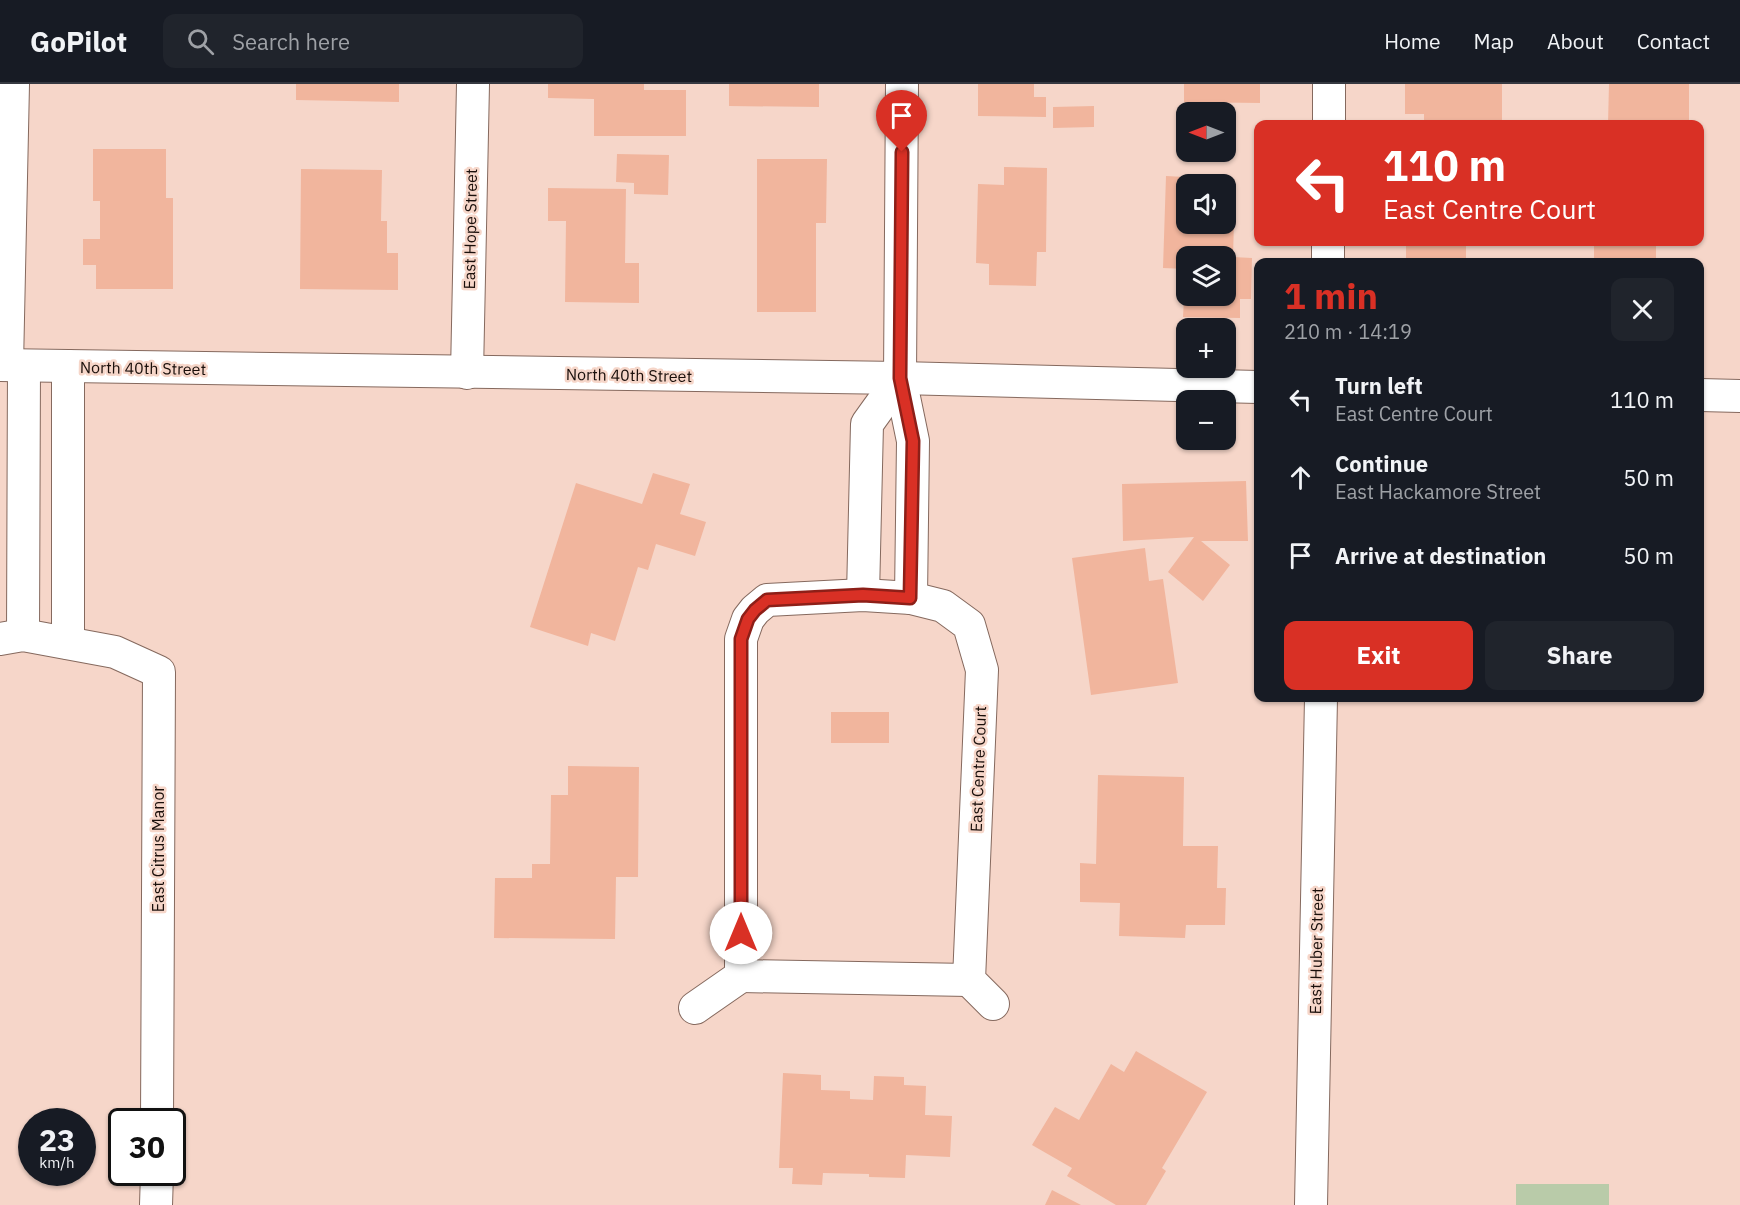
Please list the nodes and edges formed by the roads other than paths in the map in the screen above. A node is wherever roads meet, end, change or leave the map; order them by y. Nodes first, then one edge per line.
1 (13, 84) edge
2 (472, 84) edge
3 (902, 84) edge
4 (1329, 84) edge
5 (1329, 120) edge
6 (10, 365) edge
7 (68, 366) junction
8 (467, 373) junction
9 (900, 378) junction
10 (1254, 387) edge
11 (1704, 395) edge
12 (1740, 396) edge
13 (24, 501) junction
14 (68, 501) junction
15 (865, 524) junction
16 (912, 524) junction
17 (863, 595) junction
18 (910, 598) junction
19 (12, 637) edge
20 (68, 643) junction
21 (1321, 702) edge
22 (741, 976) junction
23 (969, 980) junction
24 (993, 1004) dead end
25 (695, 1008) dead end
26 (157, 1108) edge
27 (157, 1186) edge
28 (156, 1205) edge
29 (1311, 1205) edge

1 - 6 street, East Citrus Manor
2 - 8 street, East Hope Street
3 - 9 street
4 - 5 street
6 - 7 street, North 40th Street
6 - 13 street, East Citrus Manor
7 - 8 street, North 40th Street
7 - 14 street
8 - 9 street, North 40th Street
9 - 10 street, North 40th Street
9 - 15 street
9 - 16 street
11 - 12 street
13 - 14 street
13 - 19 street, East Citrus Manor
14 - 20 street
15 - 16 street
15 - 17 street
16 - 18 street
17 - 18 street, East Centre Court
17 - 22 street, East Centre Court
18 - 23 street, East Centre Court
19 - 20 street, East Citrus Manor
20 - 26 street, East Citrus Manor
21 - 29 street, East Huber Street
22 - 23 street
22 - 25 street
23 - 24 street
27 - 28 street

